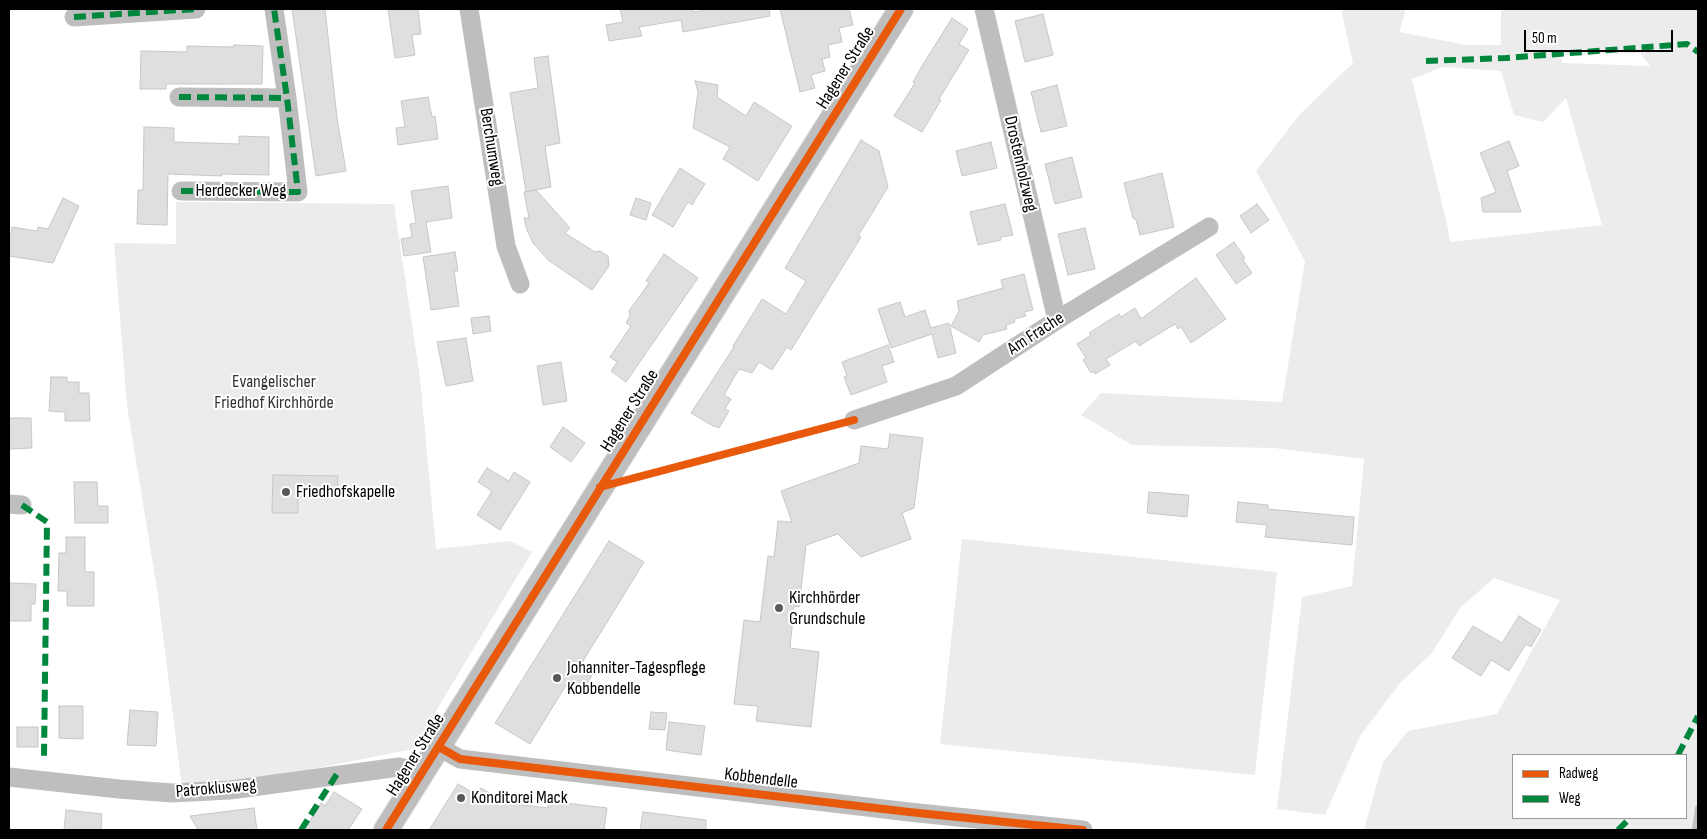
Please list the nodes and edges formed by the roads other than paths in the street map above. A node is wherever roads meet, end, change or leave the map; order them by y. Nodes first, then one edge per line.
1 (196, 9) edge
2 (274, 9) edge
3 (469, 9) edge
4 (901, 9) edge
5 (984, 9) edge
6 (74, 17) dead end
7 (179, 97) dead end
8 (287, 98) junction
9 (181, 191) dead end
10 (1209, 227) dead end
11 (520, 284) dead end
12 (1057, 320) junction
13 (854, 420) dead end
14 (438, 747) junction
15 (422, 772) junction
16 (9, 777) edge
17 (386, 830) edge
18 (1083, 830) edge

1 - 6 street
2 - 8 street, Herdecker Weg
3 - 11 street, Berchumweg
4 - 14 main road, Hagener Straße
5 - 12 street, Drostenholzweg
7 - 8 street
8 - 9 street, Herdecker Weg
10 - 12 street, Am Frache
12 - 13 street, Am Frache
14 - 15 main road, Hagener Straße
14 - 18 street, Kobbendelle
15 - 16 street, Patroklusweg
15 - 17 main road, Hagener Straße

